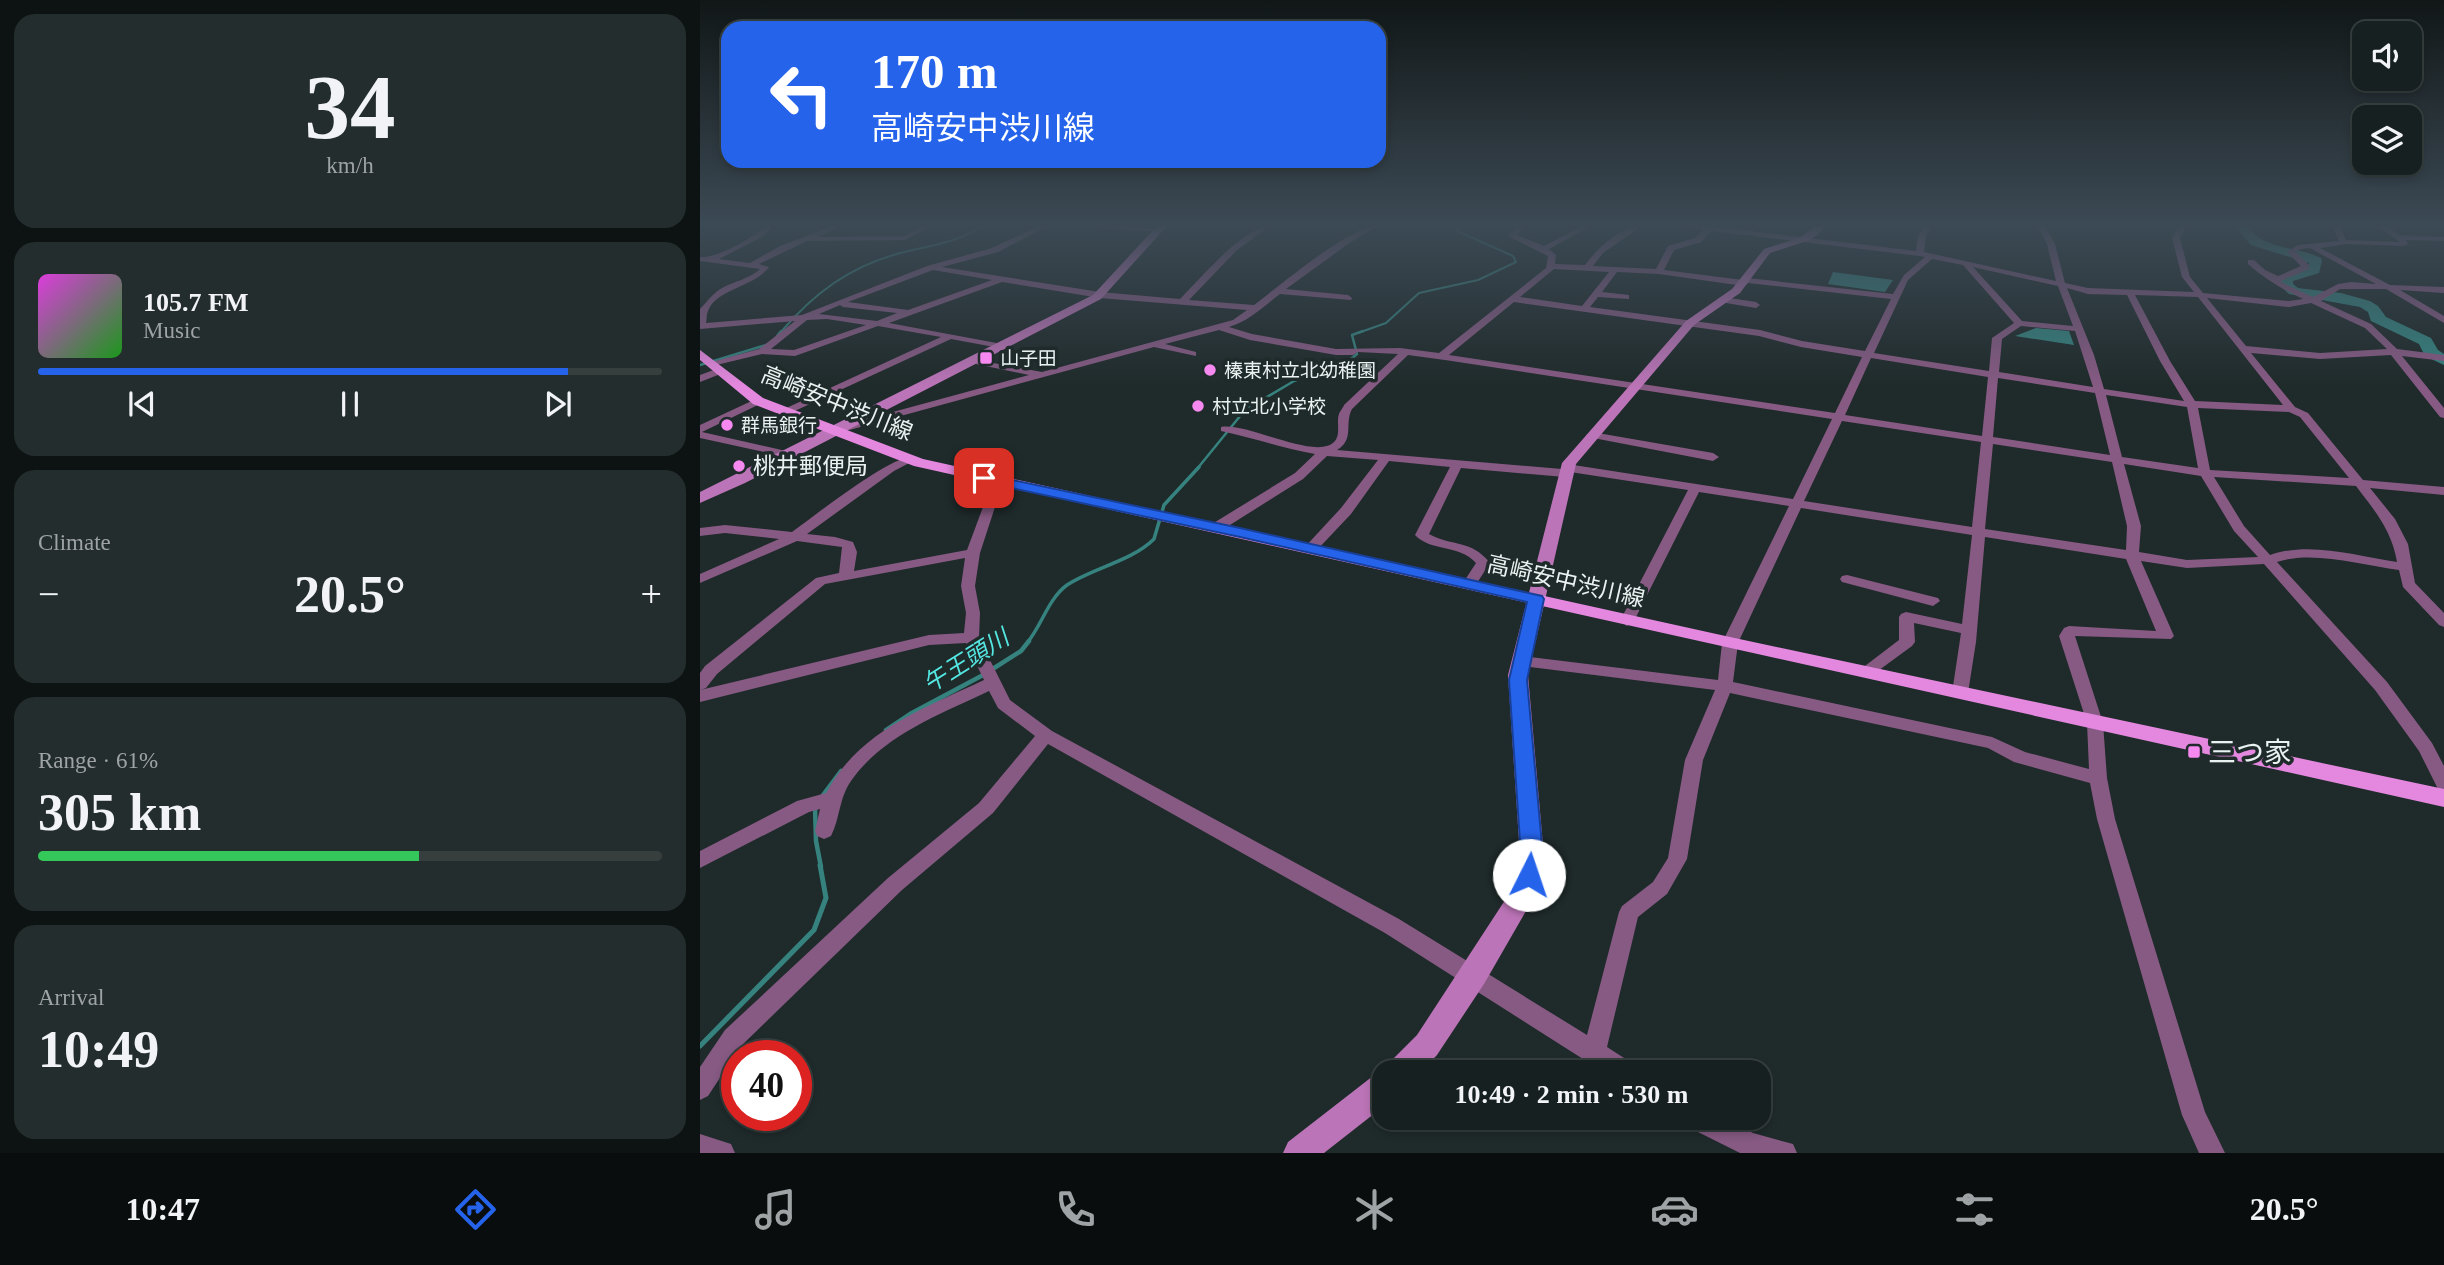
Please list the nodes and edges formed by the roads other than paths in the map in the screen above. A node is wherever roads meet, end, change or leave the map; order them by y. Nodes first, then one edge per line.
1 (2277, 279) edge
2 (746, 280) edge
3 (899, 280) edge
4 (999, 280) edge
5 (1006, 280) edge
6 (1114, 280) edge
7 (1203, 280) edge
8 (1295, 280) edge
9 (1536, 280) edge
10 (1607, 280) edge
11 (1735, 280) edge
12 (1905, 280) edge
13 (1981, 280) edge
14 (2036, 280) edge
15 (2061, 280) edge
16 (2188, 280) edge
17 (2374, 280) edge
18 (1746, 281) junction
19 (2063, 287) junction
20 (2388, 287) junction
21 (2444, 290) edge
22 (1280, 291) junction
23 (2130, 293) junction
24 (1596, 294) junction
25 (1100, 295) junction
26 (2200, 295) junction
27 (1626, 297) dead end
28 (1896, 297) junction
29 (1348, 298) dead end
30 (2320, 298) junction
31 (1514, 299) junction
32 (1723, 300) junction
33 (1183, 301) junction
34 (839, 303) junction
35 (1756, 305) dead end
36 (1258, 308) junction
37 (1584, 309) junction
38 (911, 312) junction
39 (807, 316) junction
40 (2444, 320) edge
41 (1690, 323) junction
42 (2019, 323) junction
43 (700, 324) edge
44 (880, 324) junction
45 (1220, 327) junction
46 (2079, 329) junction
47 (950, 336) junction
48 (1156, 344) junction
49 (1002, 347) junction
50 (2243, 349) junction
51 (762, 351) junction
52 (1405, 352) junction
53 (2394, 352) junction
54 (700, 354) edge
55 (1193, 354) dead end
56 (1868, 354) junction
57 (1440, 357) junction
58 (2444, 358) edge
59 (974, 361) junction
60 (715, 368) junction
61 (1994, 373) junction
62 (1044, 375) junction
63 (700, 379) edge
64 (1636, 385) junction
65 (2099, 390) junction
66 (758, 401) junction
67 (2192, 405) junction
68 (2291, 409) junction
69 (786, 412) junction
70 (2444, 415) edge
71 (1838, 417) junction
72 (700, 429) edge
73 (1225, 429) dead end
74 (837, 431) junction
75 (700, 435) edge
76 (1592, 435) junction
77 (1986, 440) junction
78 (1324, 452) junction
79 (791, 455) junction
80 (1385, 457) junction
81 (1713, 457) dead end
82 (909, 459) junction
83 (2118, 460) junction
84 (1457, 464) junction
85 (1566, 471) junction
86 (2205, 473) junction
87 (1006, 483) junction
88 (2360, 484) junction
89 (1695, 488) junction
90 (2444, 491) edge
91 (700, 498) edge
92 (1797, 504) junction
93 (1217, 527) junction
94 (1977, 532) junction
95 (700, 533) edge
96 (794, 537) junction
97 (1311, 548) junction
98 (973, 553) junction
99 (2132, 557) junction
100 (2268, 559) junction
101 (2403, 567) junction
102 (846, 575) junction
103 (700, 579) edge
104 (1847, 579) dead end
105 (1470, 583) junction
106 (1911, 596) junction
107 (1536, 599) junction
108 (1933, 601) dead end
109 (1906, 617) junction
110 (1627, 621) junction
111 (2444, 622) edge
112 (1969, 630) junction
113 (971, 638) junction
114 (1730, 643) junction
115 (1521, 661) junction
116 (1865, 673) junction
117 (993, 680) junction
118 (700, 684) edge
119 (1725, 686) junction
120 (1960, 693) junction
121 (700, 696) edge
122 (2095, 723) junction
123 (1046, 735) junction
124 (2098, 778) junction
125 (2444, 784) edge
126 (2444, 798) edge
127 (832, 799) junction
128 (824, 831) dead end
129 (700, 860) edge
130 (1474, 975) junction
131 (1594, 1051) junction
132 (1412, 1060) edge
133 (1608, 1060) edge
134 (700, 1088) edge
135 (1372, 1096) edge
136 (1721, 1130) edge
137 (700, 1147) edge
138 (722, 1153) edge
139 (1299, 1153) edge
140 (1784, 1153) edge
141 (2212, 1153) edge

1 - 30 street
2 - 43 street
3 - 34 street
4 - 38 street
5 - 25 street
6 - 25 street
7 - 33 street
8 - 22 street
9 - 31 street
10 - 24 street
11 - 18 street
12 - 28 street
13 - 42 street
14 - 19 street
15 - 19 street
16 - 26 street
17 - 20 street
18 - 28 street
18 - 32 street
19 - 23 street
19 - 46 street
20 - 21 street
20 - 30 street
20 - 40 street
22 - 29 street
22 - 36 street
23 - 26 street
23 - 67 street
24 - 27 street
24 - 37 street
25 - 33 street
25 - 49 street
26 - 30 street
26 - 50 street
28 - 56 street
30 - 53 street
31 - 37 street
31 - 57 street
32 - 35 street
32 - 41 street
33 - 36 street
34 - 38 street
34 - 39 street
36 - 45 street
37 - 41 street
38 - 44 street
39 - 43 street
39 - 44 street
39 - 51 street
41 - 56 street
41 - 64 street
42 - 46 street
42 - 61 street
44 - 47 street
44 - 51 street
45 - 48 street
45 - 52 street
46 - 65 street
47 - 49 street
47 - 69 street
48 - 55 street
48 - 62 street
49 - 59 street
50 - 53 street
50 - 68 street
51 - 60 street
52 - 57 street
52 - 78 street
53 - 58 street
53 - 70 street
54 - 60 main road, 高崎安中渋川線
56 - 61 street
56 - 71 street
57 - 64 street
59 - 62 street
59 - 74 street
60 - 63 street
60 - 66 main road, 高崎安中渋川線
61 - 65 street
61 - 77 street
62 - 74 street
64 - 71 street
64 - 76 street
65 - 67 street
65 - 83 street
66 - 69 main road, 高崎安中渋川線
66 - 72 street
67 - 68 street
67 - 86 street
68 - 88 street
69 - 74 main road, 高崎安中渋川線
71 - 77 street
71 - 92 street
73 - 78 street
74 - 79 street
74 - 82 main road, 高崎安中渋川線
75 - 79 street
76 - 81 street
76 - 85 street
77 - 83 street
77 - 94 street
78 - 80 street
78 - 93 street
79 - 91 street
80 - 84 street
80 - 97 street
82 - 87 main road, 高崎安中渋川線
82 - 96 street
83 - 86 street
83 - 99 street
84 - 85 street
84 - 105 street
85 - 89 street
85 - 107 street
86 - 88 street
86 - 100 street
87 - 93 main road, 高崎安中渋川線
87 - 98 street
88 - 90 street
88 - 101 street
89 - 92 street
89 - 110 street
92 - 94 street
92 - 114 street
93 - 97 main road, 高崎安中渋川線
94 - 99 street
94 - 112 street
95 - 96 street
96 - 102 street
96 - 103 street
97 - 105 main road, 高崎安中渋川線
98 - 102 street
98 - 113 street
99 - 100 street
99 - 122 street
100 - 101 street
100 - 125 street
101 - 111 street
102 - 118 street
104 - 106 street
105 - 107 main road, 高崎安中渋川線
106 - 108 street
106 - 109 street
107 - 110 main road, 高崎安中渋川線
107 - 115 street
109 - 112 street
109 - 116 street
110 - 114 main road, 高崎安中渋川線
112 - 120 street
113 - 117 street
113 - 121 street
114 - 116 main road, 高崎安中渋川線
114 - 119 street
115 - 119 street
115 - 130 street
116 - 120 main road, 高崎安中渋川線
117 - 123 street
117 - 127 street
119 - 124 street
119 - 131 street
120 - 122 main road, 高崎安中渋川線
122 - 124 street
122 - 126 main road, 高崎安中渋川線
123 - 130 street
123 - 134 street
124 - 141 street
127 - 128 street
127 - 129 street
130 - 131 street
130 - 132 street
131 - 133 street
135 - 139 street
136 - 140 street
137 - 138 street

